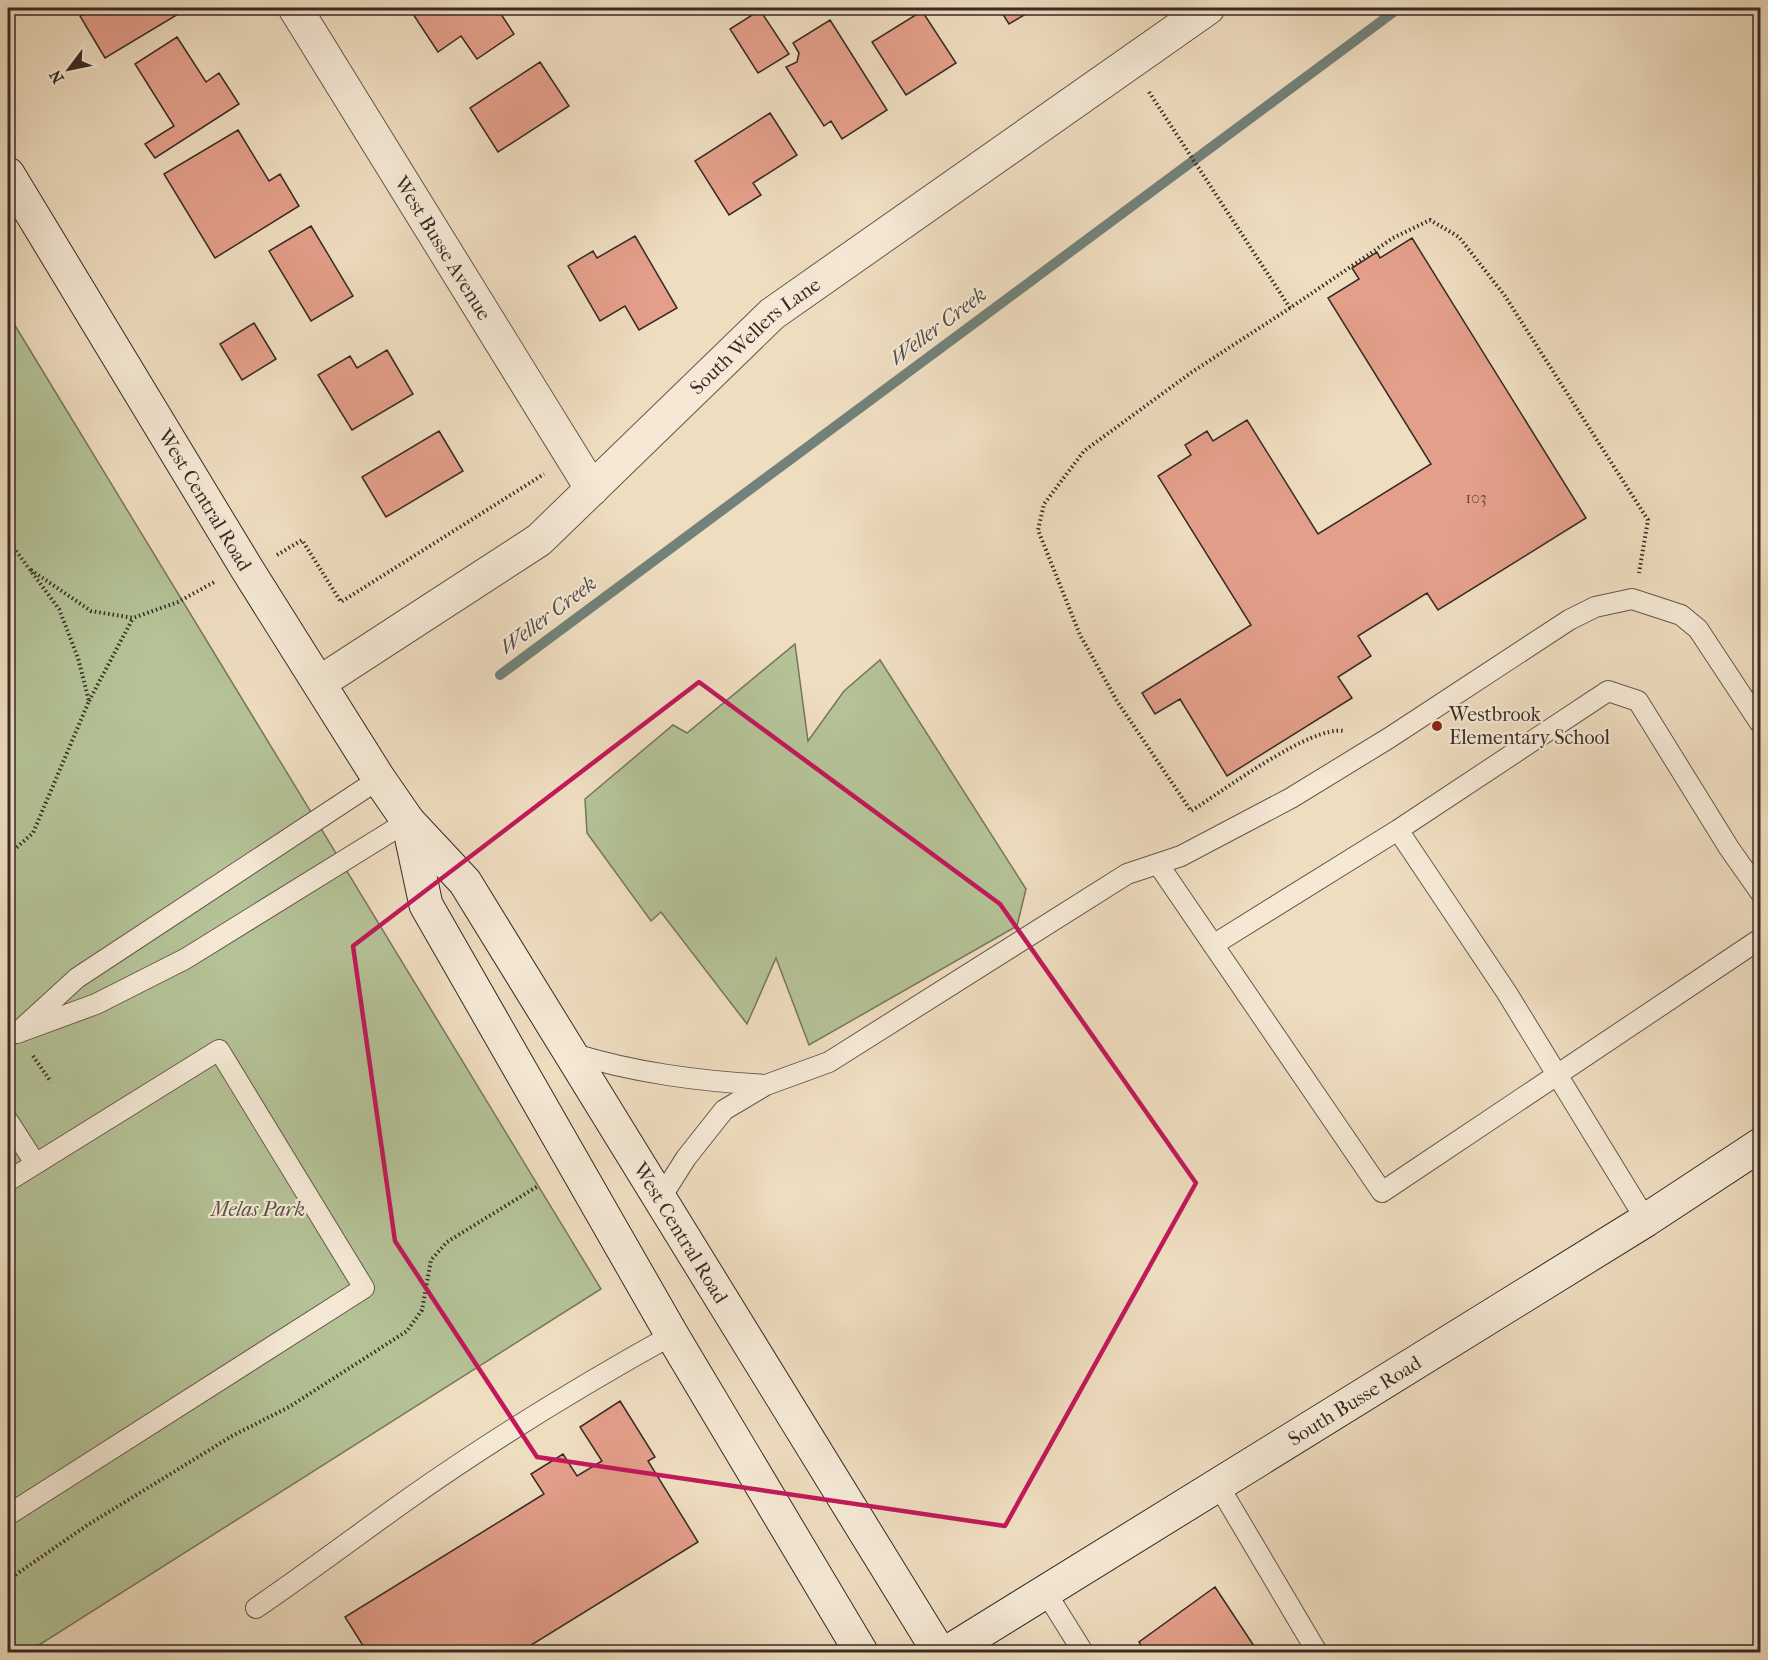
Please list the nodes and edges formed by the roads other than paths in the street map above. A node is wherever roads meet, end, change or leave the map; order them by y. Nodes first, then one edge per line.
1 (295, 8) edge
2 (1208, 8) edge
3 (8, 174) edge
4 (592, 489) junction
5 (319, 682) junction
6 (1761, 723) edge
7 (379, 779) junction
8 (408, 821) junction
9 (1398, 830) junction
10 (1158, 864) junction
11 (1761, 892) edge
12 (1761, 939) edge
13 (1213, 945) junction
14 (12, 1036) edge
15 (571, 1053) junction
16 (1558, 1075) junction
17 (766, 1085) junction
18 (8, 1121) edge
19 (1761, 1145) edge
20 (35, 1163) junction
21 (8, 1181) edge
22 (660, 1199) junction
23 (1646, 1220) junction
24 (672, 1335) junction
25 (1217, 1483) junction
26 (8, 1515) edge
27 (1045, 1591) junction
28 (256, 1608) dead end
29 (861, 1653) edge
30 (939, 1653) edge
31 (948, 1653) edge
32 (1083, 1653) edge
33 (1317, 1653) edge

1 - 4 main road, West Busse Avenue
2 - 4 main road, South Wellers Lane
3 - 5 main road, West Central Road
4 - 5 main road, South Wellers Lane
5 - 7 main road, West Central Road
6 - 10 lane
7 - 8 main road, West Central Road
7 - 14 lane
8 - 14 lane
8 - 15 main road, West Central Road
8 - 24 main road, West Central Road
9 - 11 lane
9 - 13 lane
9 - 16 lane
10 - 13 lane
10 - 17 lane
12 - 16 lane
13 - 16 lane
15 - 17 lane
15 - 22 main road, West Central Road
16 - 23 lane
17 - 22 lane
18 - 20 lane
19 - 23 main road, South Busse Road
20 - 21 lane
20 - 26 lane
22 - 30 main road, West Central Road
23 - 25 main road, South Busse Road
24 - 28 lane
24 - 29 main road, West Central Road
25 - 27 main road, South Busse Road
25 - 33 lane
27 - 31 main road, South Busse Road
27 - 32 lane

